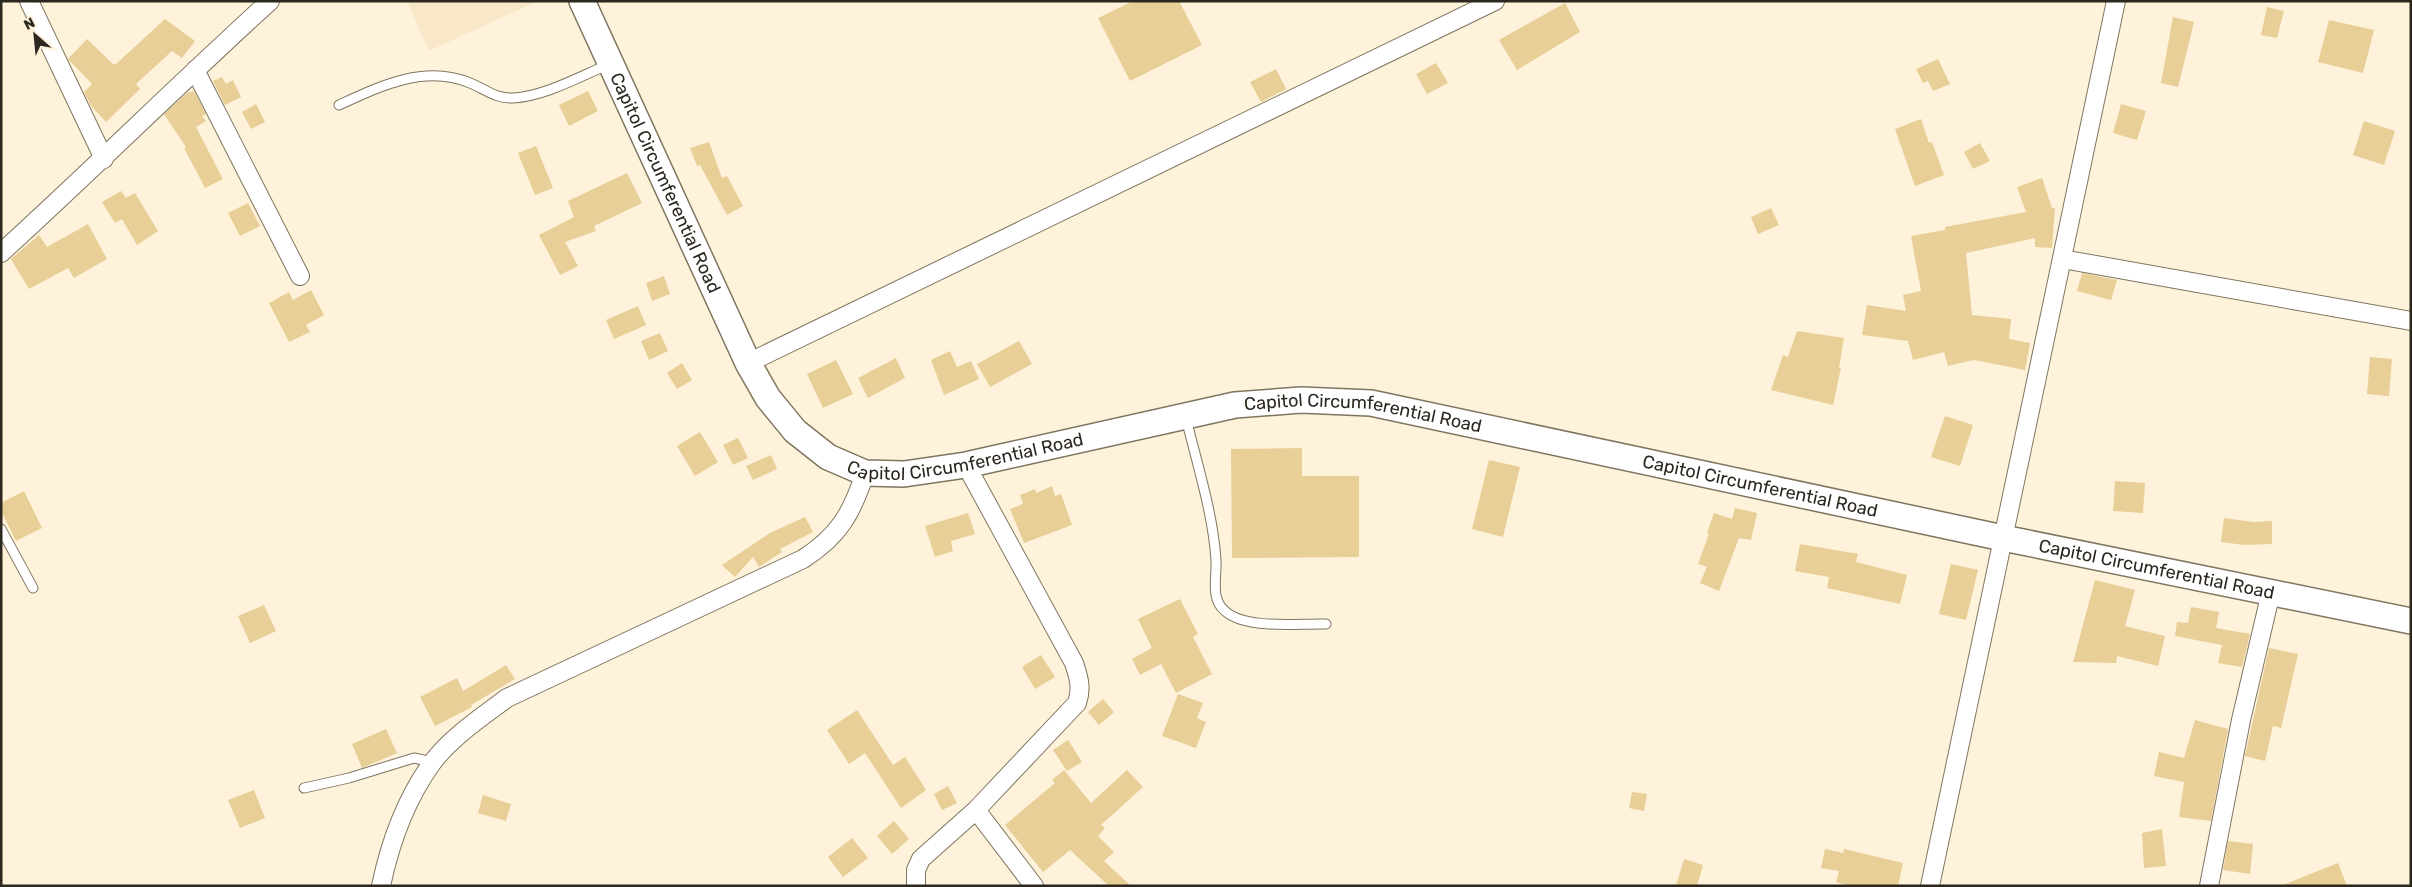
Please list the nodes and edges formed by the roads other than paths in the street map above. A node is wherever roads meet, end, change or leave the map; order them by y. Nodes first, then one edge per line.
1 (29, 1) edge
2 (270, 1) edge
3 (582, 1) edge
4 (1495, 1) edge
5 (2116, 1) edge
6 (610, 63) junction
7 (195, 70) junction
8 (339, 105) dead end
9 (104, 159) junction
10 (1, 253) edge
11 (2062, 259) junction
12 (300, 276) dead end
13 (2411, 321) edge
14 (748, 363) junction
15 (1185, 416) junction
16 (966, 465) junction
17 (866, 473) junction
18 (1, 529) edge
19 (2003, 538) junction
20 (33, 588) dead end
21 (2270, 592) junction
22 (2411, 621) edge
23 (1326, 624) dead end
24 (433, 762) junction
25 (304, 788) dead end
26 (976, 810) junction
27 (381, 886) edge
28 (916, 886) edge
29 (1034, 886) edge
30 (1930, 886) edge
31 (2208, 886) edge

1 - 9 street
2 - 7 street
3 - 6 main road, Capitol Circumferential Road
4 - 14 street
5 - 11 street
6 - 8 lane
6 - 14 main road, Capitol Circumferential Road
7 - 9 street
7 - 12 street
9 - 10 street
11 - 13 street
11 - 19 street
14 - 17 main road, Capitol Circumferential Road
15 - 16 main road, Capitol Circumferential Road
15 - 19 main road, Capitol Circumferential Road
15 - 23 lane
16 - 17 main road, Capitol Circumferential Road
16 - 26 street
17 - 24 street
18 - 20 lane
19 - 21 main road, Capitol Circumferential Road
19 - 30 street
21 - 22 main road, Capitol Circumferential Road
21 - 31 street
24 - 25 lane
24 - 27 street
26 - 28 street
26 - 29 street

